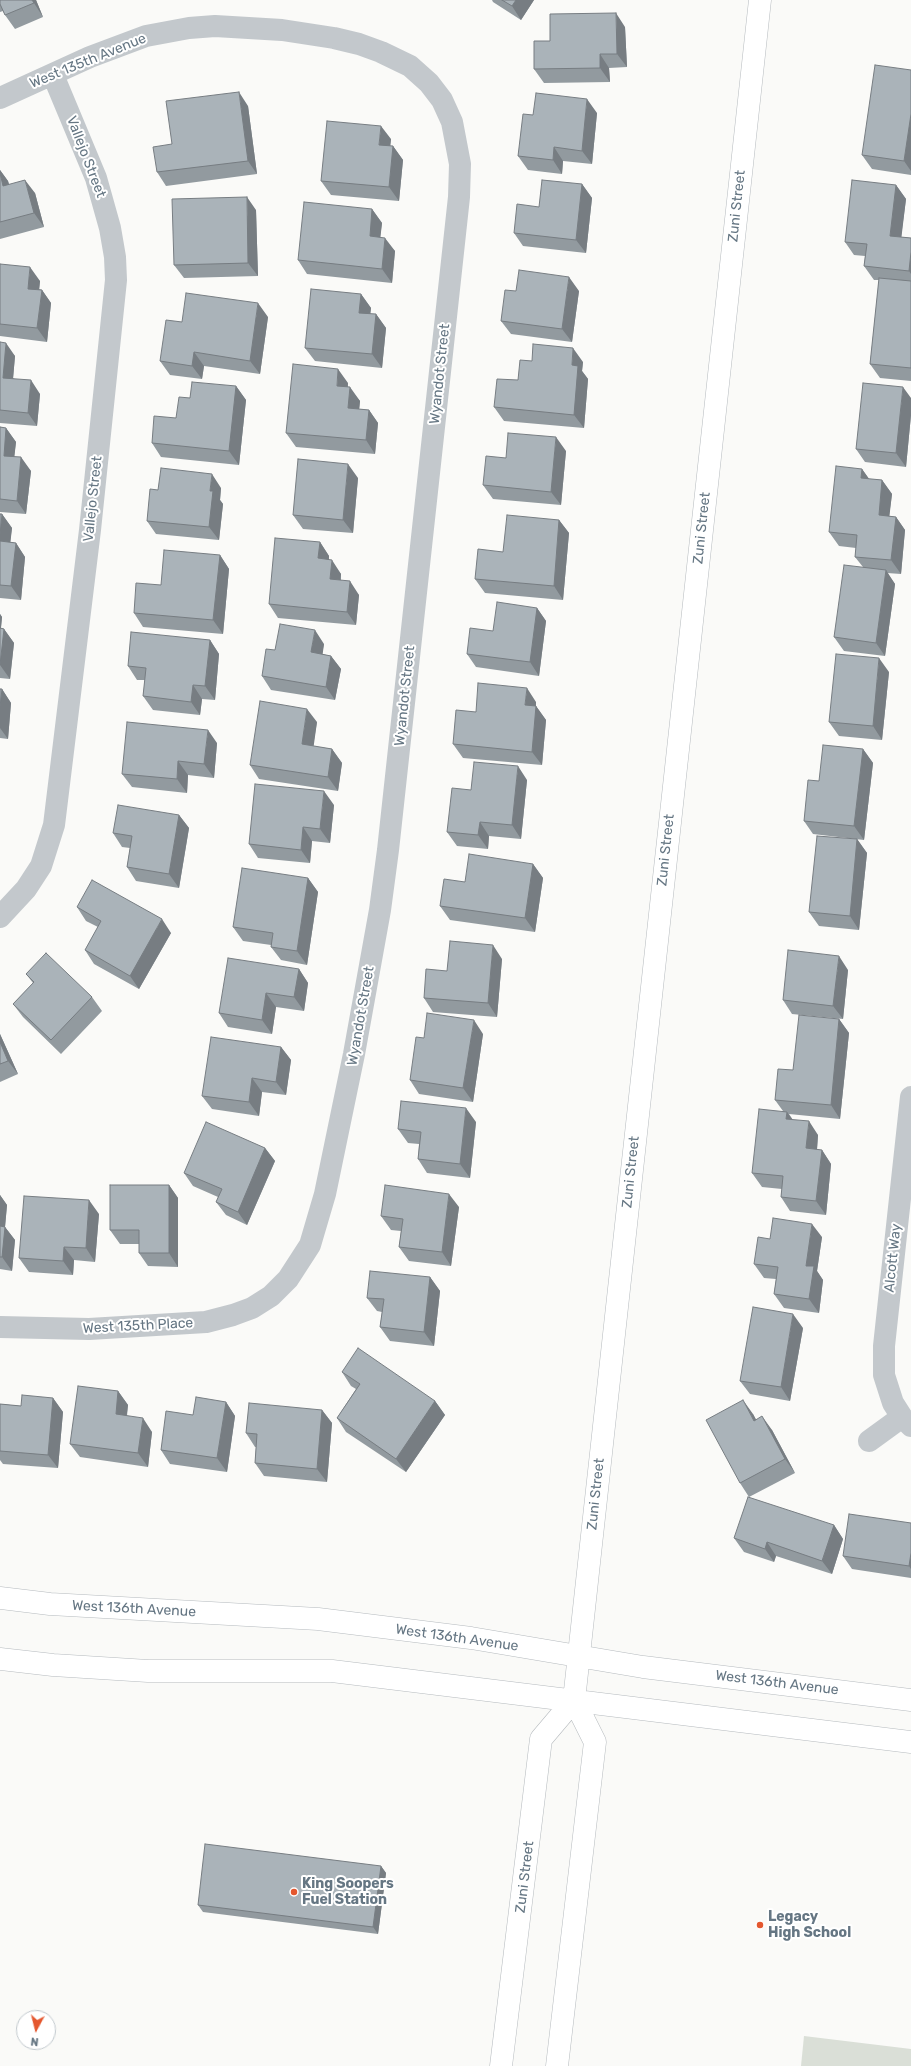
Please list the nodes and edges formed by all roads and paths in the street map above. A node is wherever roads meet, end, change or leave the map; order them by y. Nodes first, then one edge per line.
1 (760, 0) edge
2 (53, 75) junction
3 (429, 83) joint
4 (0, 98) edge
5 (0, 917) edge
6 (911, 1097) edge
7 (271, 1296) joint
8 (0, 1327) edge
9 (906, 1421) edge
10 (869, 1440) dead end
11 (0, 1598) edge
12 (578, 1656) junction
13 (0, 1660) edge
14 (574, 1700) junction
15 (911, 1700) edge
16 (911, 1742) edge
17 (501, 2066) edge
18 (557, 2066) edge

1 - 12 main road, Zuni Street
2 - 3 street, West 135th Avenue
2 - 4 street, West 135th Avenue
2 - 5 street, Vallejo Street
3 - 7 street, Wyandot Street
6 - 9 street, Alcott Way
7 - 8 street, West 135th Place
9 - 10 street
11 - 12 main road, West 136th Avenue
12 - 14 main road, Zuni Street
12 - 15 main road, West 136th Avenue
13 - 14 main road
14 - 16 main road
14 - 17 main road, Zuni Street
14 - 18 main road

